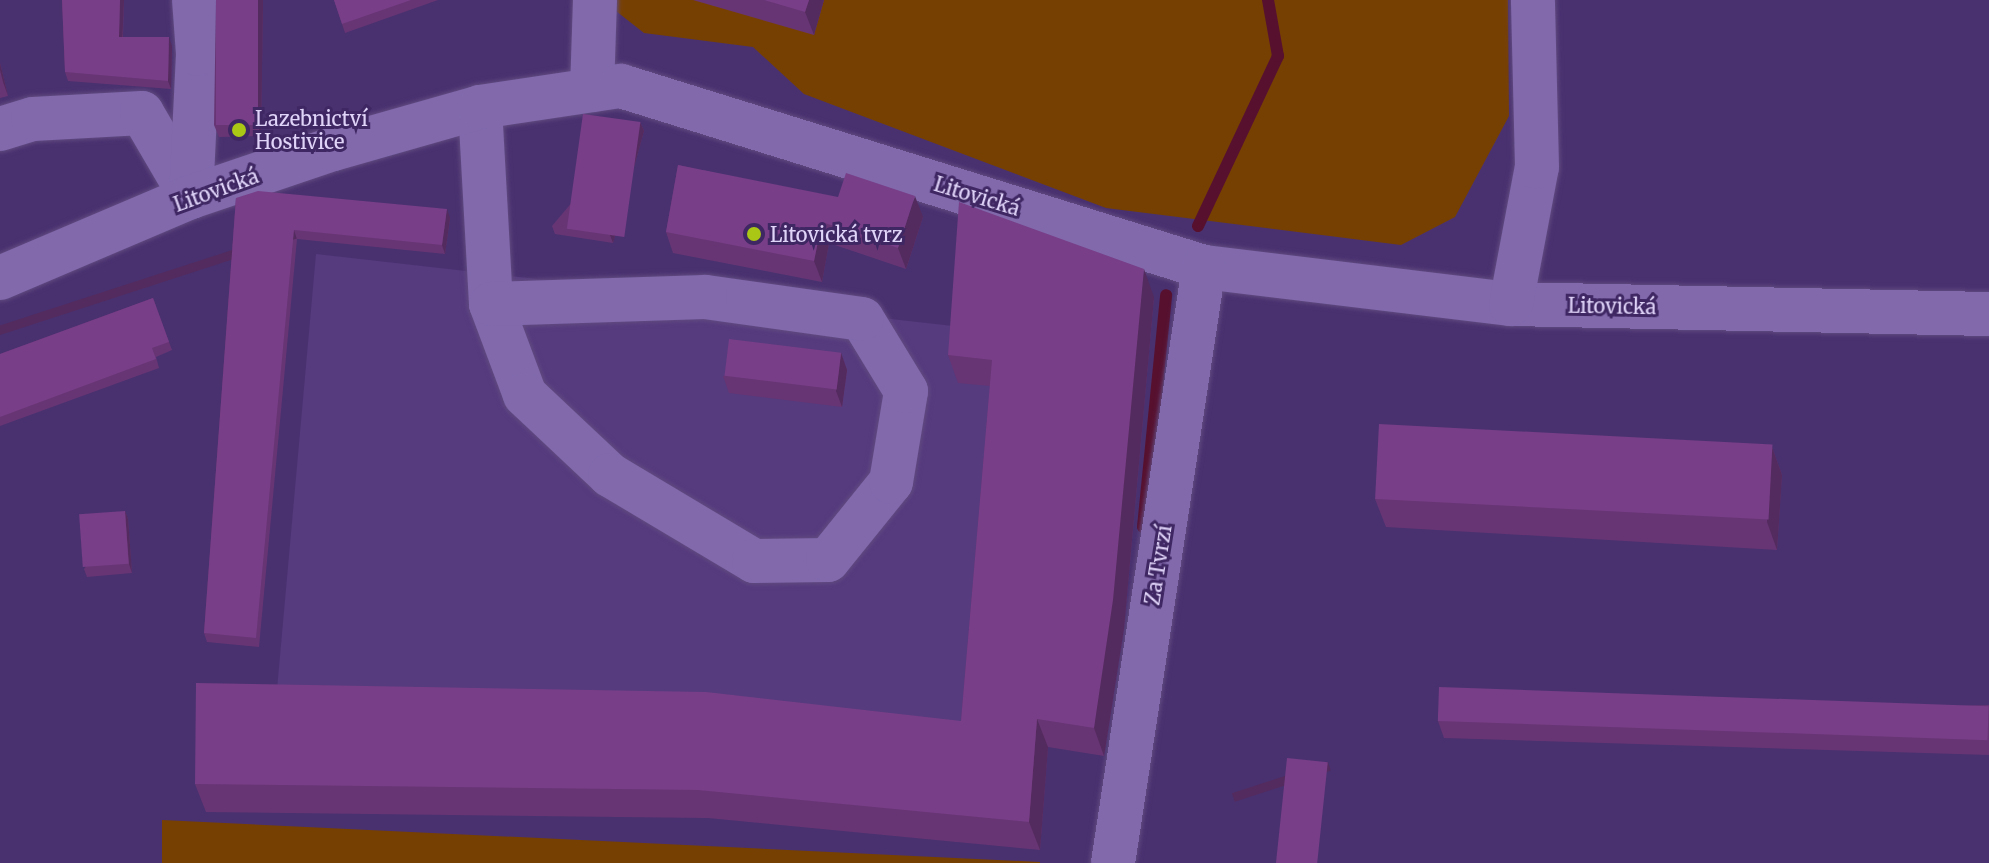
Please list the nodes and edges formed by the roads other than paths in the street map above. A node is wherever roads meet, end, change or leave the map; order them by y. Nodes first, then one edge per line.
1 (194, 0) edge
2 (595, 0) edge
3 (1533, 0) edge
4 (592, 90) junction
5 (480, 107) junction
6 (0, 129) edge
7 (191, 197) junction
8 (1204, 267) junction
9 (0, 278) edge
10 (491, 304) junction
11 (1511, 304) junction
12 (1989, 314) edge
13 (1113, 863) edge

1 - 7 street
2 - 4 street
3 - 11 street
4 - 5 street, Litovická
4 - 8 street, Litovická
5 - 7 street, Litovická
5 - 10 street
6 - 7 street
7 - 9 street, Litovická
8 - 11 street, Litovická
8 - 13 street, Za Tvrzí
10 - 10 street
11 - 12 street, Litovická

